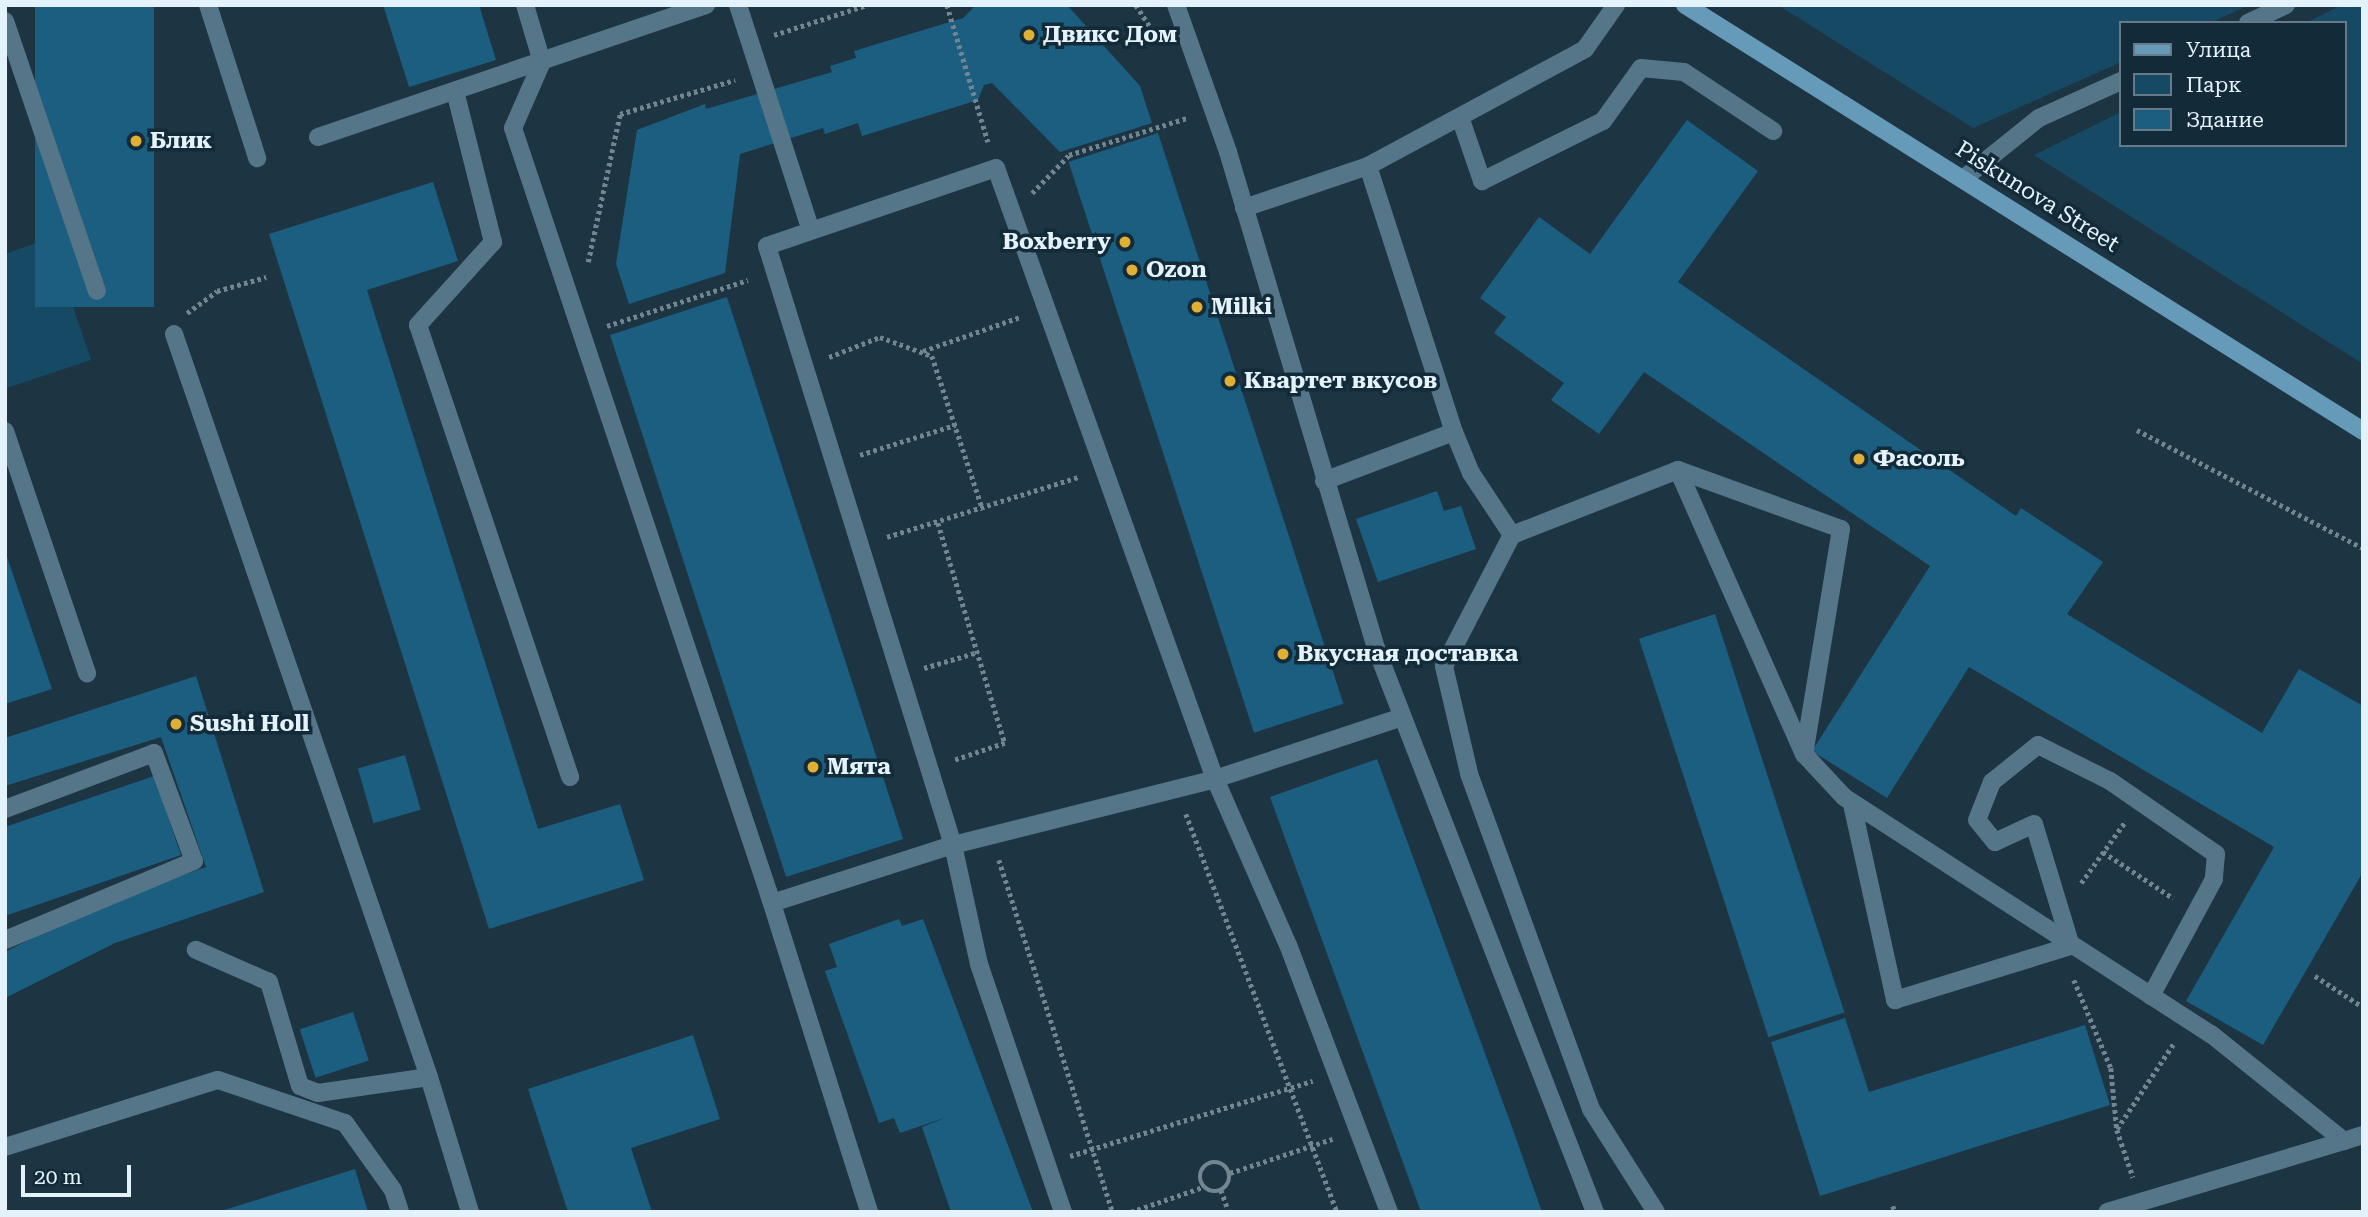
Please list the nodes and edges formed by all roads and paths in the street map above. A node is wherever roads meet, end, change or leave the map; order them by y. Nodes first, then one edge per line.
1 (208, 5) edge
2 (525, 5) edge
3 (706, 5) edge
4 (738, 5) edge
5 (867, 5) edge
6 (947, 5) edge
7 (1136, 5) edge
8 (1176, 5) edge
9 (1616, 5) edge
10 (1685, 5) edge
11 (2287, 5) edge
12 (5, 21) edge
13 (2252, 21) edge
14 (1156, 34) dead end
15 (750, 43) junction
16 (542, 62) junction
17 (760, 73) junction
18 (2120, 81) edge
19 (455, 90) junction
20 (1189, 117) dead end
21 (1460, 117) junction
22 (1773, 131) dead end
23 (318, 137) dead end
24 (257, 158) dead end
25 (1368, 166) junction
26 (996, 168) junction
27 (1963, 179) junction
28 (1244, 208) junction
29 (1012, 214) junction
30 (811, 230) junction
31 (776, 272) junction
32 (591, 276) dead end
33 (266, 277) dead end
34 (97, 291) dead end
35 (1046, 308) junction
36 (602, 314) dead end
37 (606, 327) junction
38 (174, 334) joint
39 (582, 334) junction
40 (922, 351) junction
41 (806, 366) junction
42 (955, 425) junction
43 (2137, 430) dead end
44 (5, 431) edge
45 (2363, 431) edge
46 (1454, 432) junction
47 (836, 463) junction
48 (1103, 468) junction
49 (1678, 470) junction
50 (1324, 481) junction
51 (983, 510) junction
52 (938, 523) junction
53 (1512, 535) junction
54 (862, 544) junction
55 (2363, 548) edge
56 (978, 652) junction
57 (87, 673) dead end
58 (904, 674) junction
59 (1402, 717) junction
60 (1804, 754) junction
61 (933, 768) junction
62 (570, 777) dead end
63 (1214, 779) junction
64 (1176, 789) junction
65 (1852, 804) junction
66 (5, 809) edge
67 (992, 836) junction
68 (953, 845) junction
69 (2103, 852) dead end
70 (766, 886) junction
71 (2196, 912) junction
72 (5, 940) edge
73 (2066, 948) junction
74 (196, 950) dead end
75 (2315, 976) dead end
76 (2151, 996) junction
77 (2363, 1007) edge
78 (2189, 1021) junction
79 (1337, 1074) junction
80 (429, 1077) junction
81 (1290, 1088) junction
82 (1359, 1130) junction
83 (2117, 1130) junction
84 (2363, 1135) edge
85 (2344, 1140) junction
86 (1312, 1146) junction
87 (5, 1147) edge
88 (1093, 1148) junction
89 (1046, 1164) junction
90 (1230, 1173) junction
91 (1204, 1187) junction
92 (1221, 1190) junction
93 (2141, 1201) junction
94 (400, 1212) edge
95 (470, 1212) edge
96 (869, 1212) edge
97 (1063, 1212) edge
98 (1114, 1212) edge
99 (1131, 1212) edge
100 (1229, 1212) edge
101 (1337, 1212) edge
102 (1390, 1212) edge
103 (1595, 1212) edge
104 (1656, 1212) edge
105 (2107, 1212) edge

1 - 24 street
2 - 16 street
3 - 16 street
4 - 15 street
5 - 15 path
6 - 26 path
7 - 14 path
8 - 28 street
9 - 21 street
10 - 27 street, Piskunova Street
11 - 13 street
12 - 34 street
15 - 17 street
16 - 19 street
16 - 39 street
17 - 30 street
17 - 32 path
18 - 27 street
19 - 23 street
19 - 62 street
20 - 29 path
21 - 22 street
21 - 25 street
25 - 28 street
25 - 46 street
26 - 29 street
26 - 30 street
27 - 45 street, Piskunova Street
28 - 50 street
29 - 35 street
30 - 31 street
31 - 37 path
31 - 41 street
33 - 38 path
35 - 40 path
35 - 48 street
36 - 37 path
37 - 39 path
38 - 80 street
39 - 70 street
40 - 41 path
40 - 42 path
41 - 47 street
42 - 47 path
42 - 51 path
43 - 55 path
44 - 57 street
46 - 50 street
46 - 53 street
47 - 54 street
48 - 51 path
48 - 63 street
49 - 53 street
49 - 60 street
49 - 60 street
50 - 59 street
51 - 52 path
52 - 54 path
52 - 56 path
53 - 104 street
54 - 58 street
56 - 58 path
56 - 61 path
58 - 61 street
59 - 63 street
59 - 103 street
60 - 65 street
61 - 68 street
63 - 64 street
63 - 79 street
64 - 67 street
64 - 81 path
65 - 73 street
65 - 73 street
66 - 72 street
67 - 68 street
67 - 88 path
68 - 70 street
68 - 89 street
69 - 71 path
70 - 96 street
71 - 73 street
71 - 76 street
73 - 76 street
73 - 83 path
74 - 80 street
75 - 77 path
76 - 78 street
78 - 83 path
78 - 85 street
79 - 81 path
79 - 82 street
80 - 95 street
81 - 86 path
81 - 88 path
82 - 86 path
82 - 102 street
83 - 93 path
84 - 85 street
85 - 93 street
86 - 90 path
86 - 101 path
87 - 94 street
88 - 89 path
88 - 98 path
89 - 97 street
90 - 91 path
90 - 92 path
91 - 92 path
91 - 99 path
92 - 100 path
93 - 105 street

